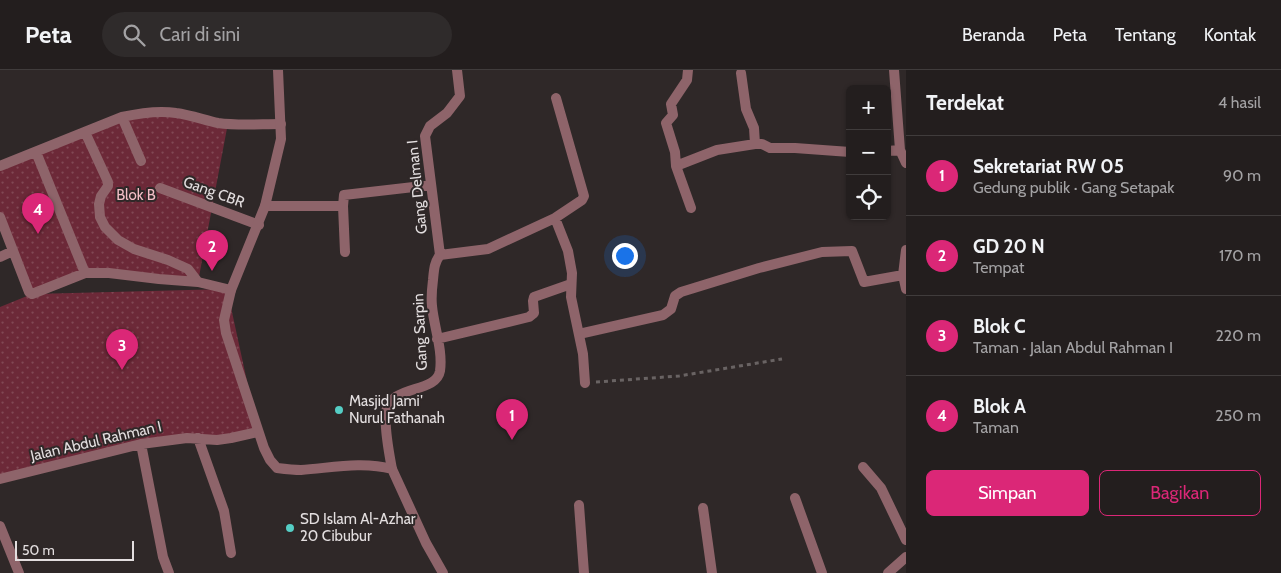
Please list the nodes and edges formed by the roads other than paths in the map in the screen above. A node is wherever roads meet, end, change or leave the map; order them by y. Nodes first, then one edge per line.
1 (278, 70) edge
2 (458, 70) edge
3 (688, 70) edge
4 (894, 70) edge
5 (741, 73) dead end
6 (556, 98) dead end
7 (122, 117) junction
8 (281, 124) junction
9 (85, 132) junction
10 (755, 144) junction
11 (36, 152) junction
12 (846, 152) edge
13 (891, 153) edge
14 (904, 158) edge
15 (140, 160) dead end
16 (0, 166) edge
17 (676, 166) junction
18 (430, 185) junction
19 (160, 188) dead end
20 (265, 206) junction
21 (343, 206) junction
22 (691, 208) dead end
23 (0, 216) edge
24 (555, 218) junction
25 (258, 224) junction
26 (906, 250) edge
27 (13, 252) junction
28 (345, 252) dead end
29 (440, 255) junction
30 (0, 257) edge
31 (84, 273) junction
32 (903, 275) junction
33 (198, 282) junction
34 (571, 284) junction
35 (906, 289) edge
36 (231, 290) junction
37 (578, 334) junction
38 (437, 339) junction
39 (585, 382) road end
40 (258, 432) junction
41 (198, 438) junction
42 (141, 444) junction
43 (862, 468) dead end
44 (392, 469) junction
45 (0, 479) edge
46 (795, 498) dead end
47 (579, 505) dead end
48 (703, 508) dead end
49 (0, 526) edge
50 (906, 540) edge
51 (230, 553) dead end
52 (906, 557) edge
53 (19, 573) edge
54 (168, 573) edge
55 (443, 573) edge
56 (584, 573) edge
57 (712, 573) edge
58 (822, 573) edge
59 (888, 573) edge

1 - 8 street
2 - 18 street, Gang Delman I
3 - 17 street
4 - 14 street
5 - 10 street
6 - 24 street
7 - 8 street
7 - 9 street
7 - 15 street
8 - 20 street
9 - 11 street
9 - 33 street
10 - 12 street
10 - 17 street
11 - 16 street
11 - 31 street
13 - 14 street
17 - 22 street
18 - 21 street
18 - 29 street, Gang Delman I
19 - 25 street, Gang CBR
20 - 21 street
20 - 25 street
21 - 28 street
23 - 27 street
24 - 29 street
24 - 34 street
25 - 36 street
26 - 32 street
27 - 30 street
27 - 31 street
29 - 38 street, Gang Sarpin
31 - 33 street
32 - 35 street
32 - 37 street
33 - 36 street
34 - 37 street
34 - 38 street
36 - 40 street
37 - 39 street
38 - 44 street, Gang Sarpin
40 - 41 street, Jalan Abdul Rahman I
40 - 44 street
41 - 42 street, Jalan Abdul Rahman I
41 - 51 street
42 - 45 street, Jalan Abdul Rahman I
42 - 54 street
43 - 50 street
44 - 55 street
46 - 58 street
47 - 56 street
48 - 57 street
49 - 53 street
52 - 59 street

